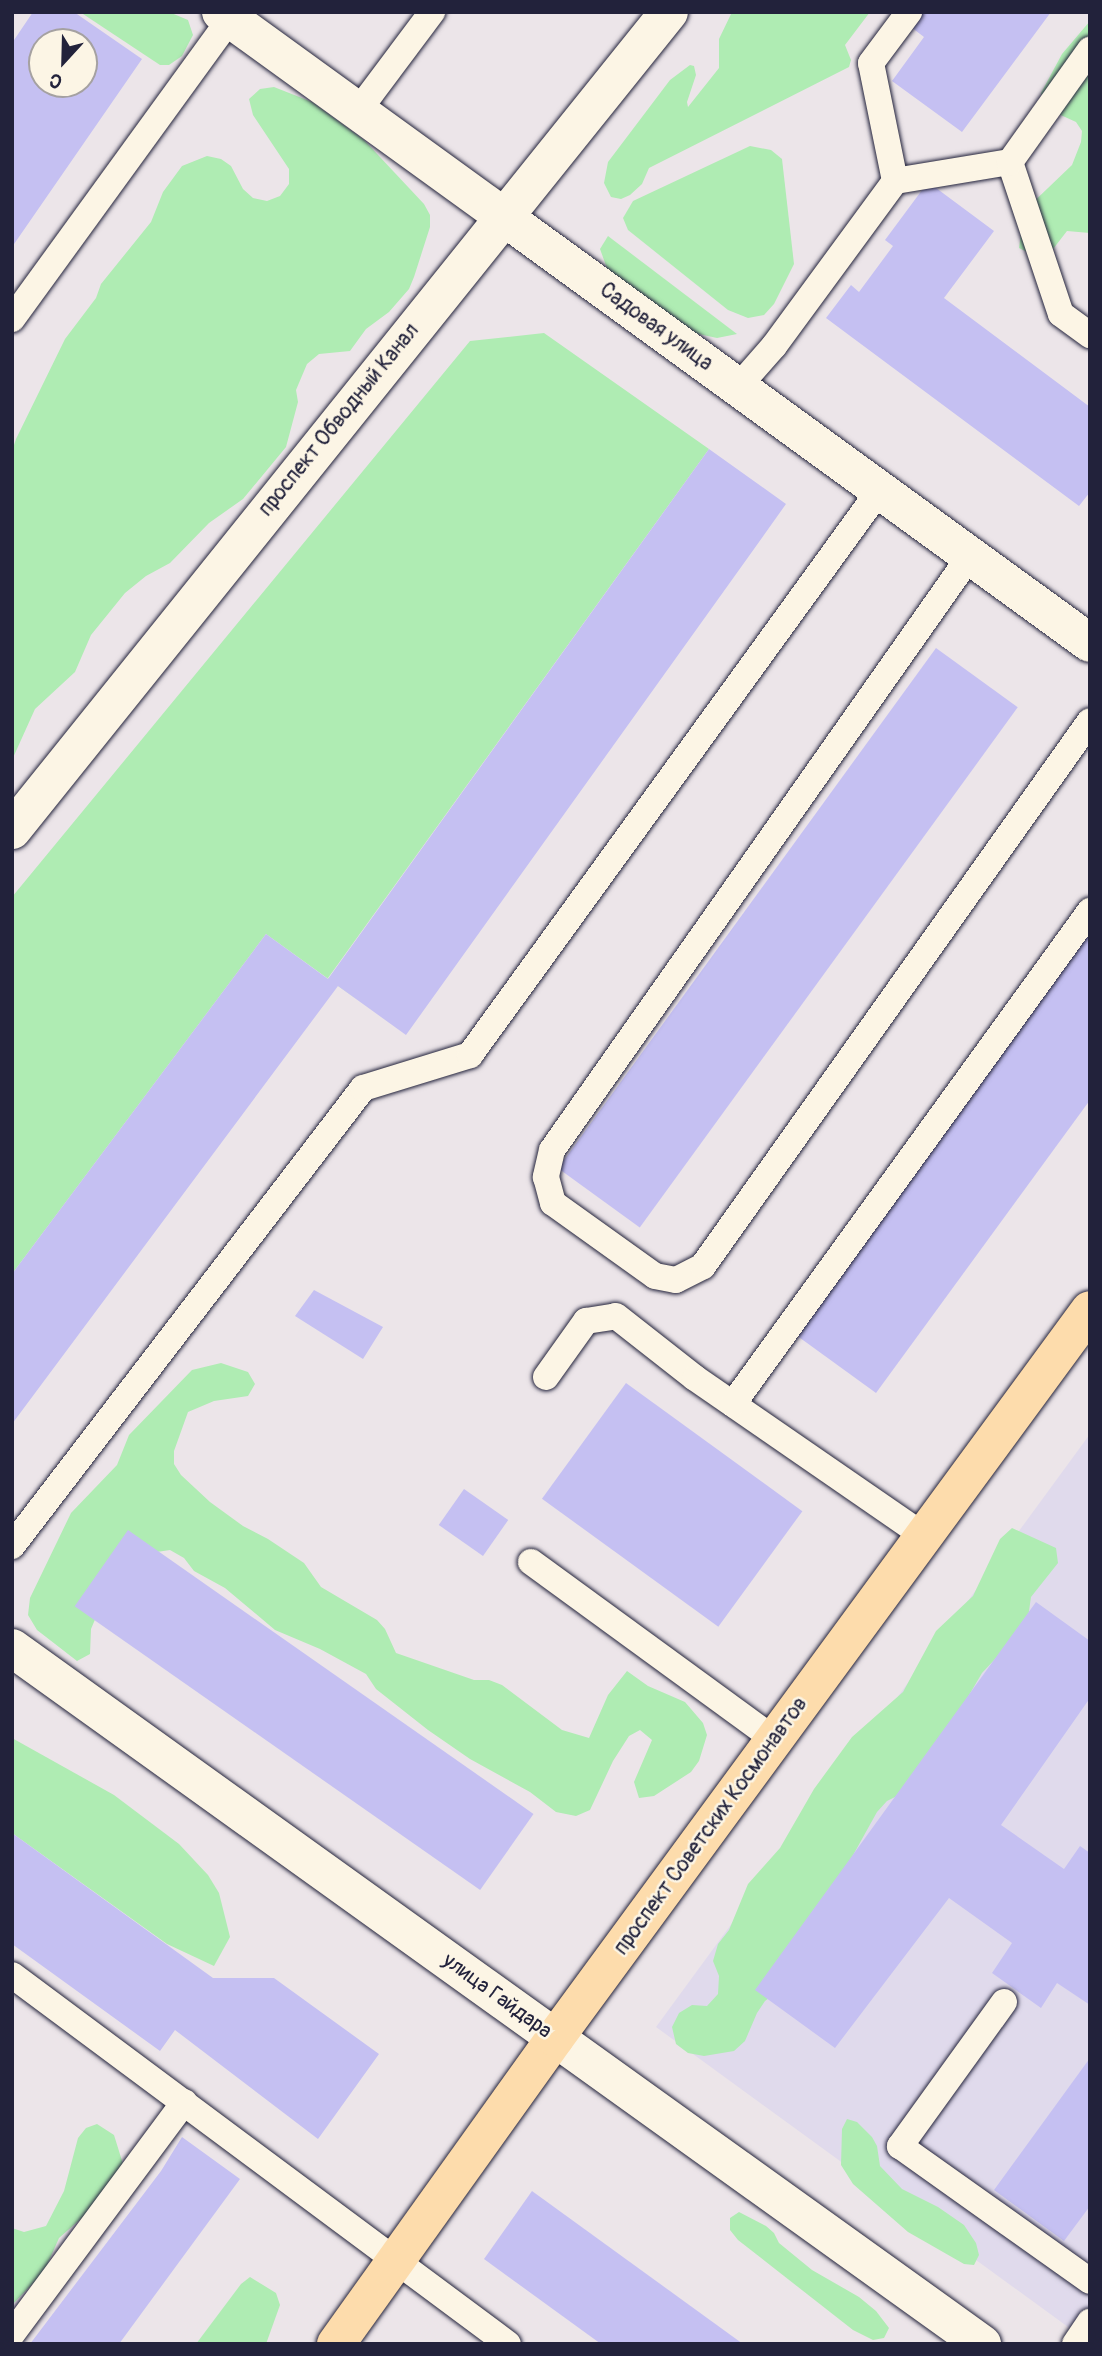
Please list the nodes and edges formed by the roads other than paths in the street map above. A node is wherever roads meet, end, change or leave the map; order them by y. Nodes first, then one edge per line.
1 (432, 12) edge
2 (669, 12) edge
3 (909, 12) edge
4 (226, 15) edge
5 (1090, 50) edge
6 (358, 111) junction
7 (1010, 162) junction
8 (895, 181) junction
9 (505, 217) junction
10 (12, 320) edge
11 (1090, 335) edge
12 (738, 387) junction
13 (880, 491) junction
14 (970, 556) junction
15 (1090, 643) edge
16 (1090, 721) edge
17 (12, 830) edge
18 (1090, 911) edge
19 (1090, 1310) edge
20 (546, 1377) dead end
21 (733, 1404) junction
22 (924, 1536) junction
23 (12, 1546) edge
24 (531, 1562) dead end
25 (12, 1648) edge
26 (774, 1739) junction
27 (12, 1975) edge
28 (1004, 2002) dead end
29 (555, 2038) junction
30 (184, 2102) junction
31 (396, 2261) junction
32 (1090, 2281) edge
33 (1090, 2322) edge
34 (12, 2334) edge
35 (337, 2344) edge
36 (508, 2344) edge
37 (982, 2344) edge
38 (1075, 2344) edge

1 - 6 lane
2 - 9 street, проспект Обводный Канал
3 - 8 lane
4 - 6 street, Садовая улица
4 - 10 lane
5 - 7 lane
6 - 9 street, Садовая улица
7 - 8 lane
7 - 11 lane
8 - 12 lane
9 - 12 street, Садовая улица
9 - 17 street, проспект Обводный Канал
12 - 13 street, Садовая улица
13 - 14 street, Садовая улица
13 - 23 lane
14 - 15 street, Садовая улица
14 - 16 lane
18 - 21 lane
19 - 22 main road, проспект Советских Космонавтов
20 - 21 lane
21 - 22 lane
22 - 26 main road, проспект Советских Космонавтов
24 - 26 lane
25 - 29 street, улица Гайдара
26 - 29 main road, проспект Советских Космонавтов
27 - 30 lane
28 - 32 lane
29 - 31 main road, проспект Советских Космонавтов
29 - 37 street, улица Гайдара
30 - 31 lane
30 - 34 lane
31 - 35 main road, проспект Советских Космонавтов
31 - 36 lane
33 - 38 lane

